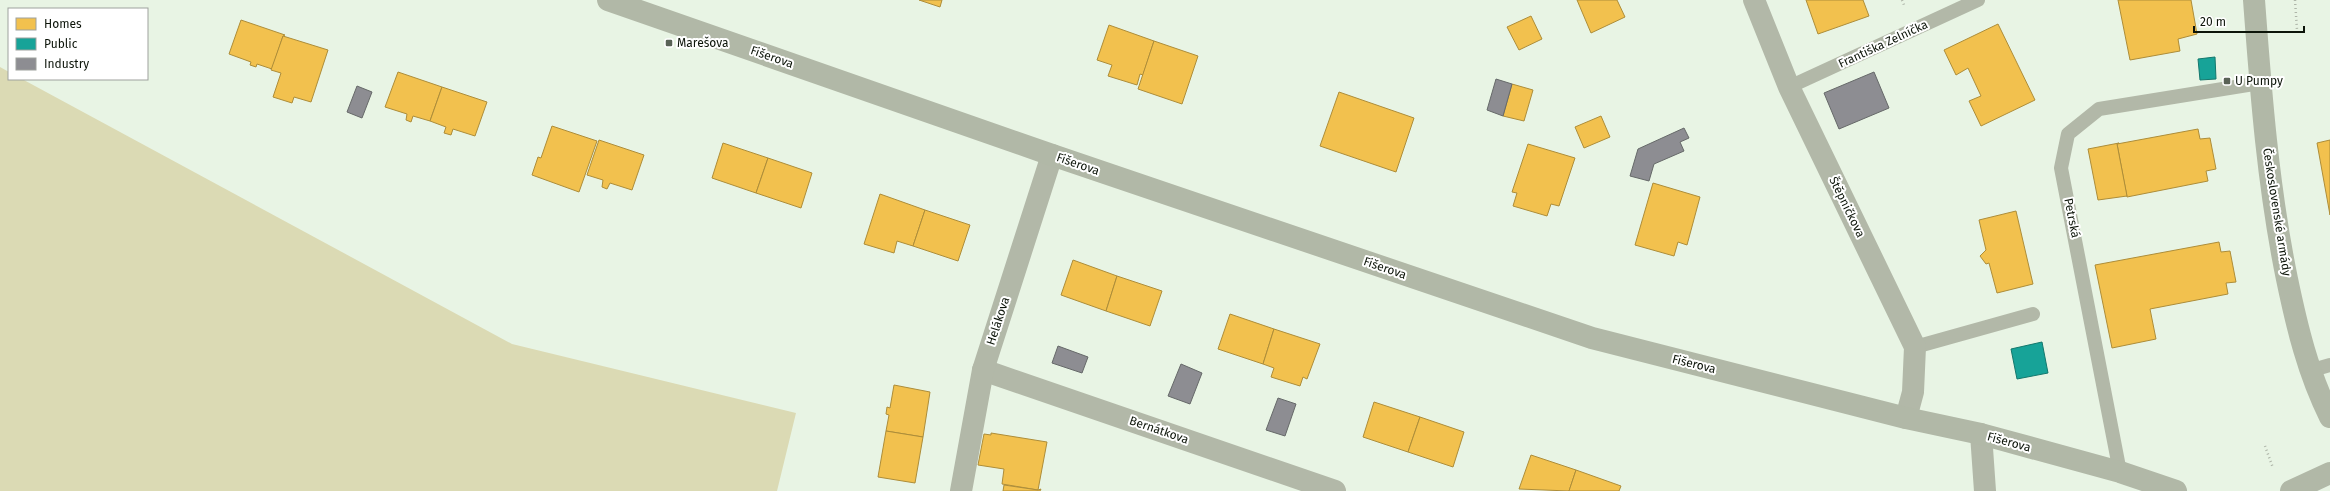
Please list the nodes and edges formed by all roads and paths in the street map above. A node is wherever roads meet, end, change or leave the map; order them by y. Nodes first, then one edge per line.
1 (608, 0) edge
2 (1754, 0) edge
3 (1978, 0) edge
4 (2254, 0) edge
5 (2295, 0) edge
6 (2297, 30) dead end
7 (2260, 83) junction
8 (1789, 88) junction
9 (1052, 155) junction
10 (2033, 314) dead end
11 (1915, 347) junction
12 (2330, 365) edge
13 (983, 370) junction
14 (2309, 371) junction
15 (2330, 417) edge
16 (1906, 418) junction
17 (1981, 434) junction
18 (2120, 472) junction
19 (2330, 473) edge
20 (2155, 488) edge
21 (961, 491) edge
22 (1335, 491) edge
23 (1985, 491) edge
24 (2176, 491) edge
25 (2291, 491) edge

1 - 9 street, Fišerova
2 - 8 street, Štěpničkova
3 - 8 lane, Františka Zelníčka
4 - 7 street, Československé armády
5 - 6 path
7 - 14 street, Československé armády
7 - 18 lane, Petrská
8 - 11 street, Štěpničkova
9 - 13 street, Helákova
9 - 16 street, Fišerova
10 - 11 lane
11 - 16 street, Štěpničkova
12 - 14 lane
13 - 21 street, Helákova
13 - 22 street, Bernátkova
14 - 15 street, Československé armády
16 - 17 street, Fišerova
17 - 18 street, Fišerova
17 - 23 street
18 - 20 street, Fišerova
19 - 25 street
20 - 24 street, Fišerova

